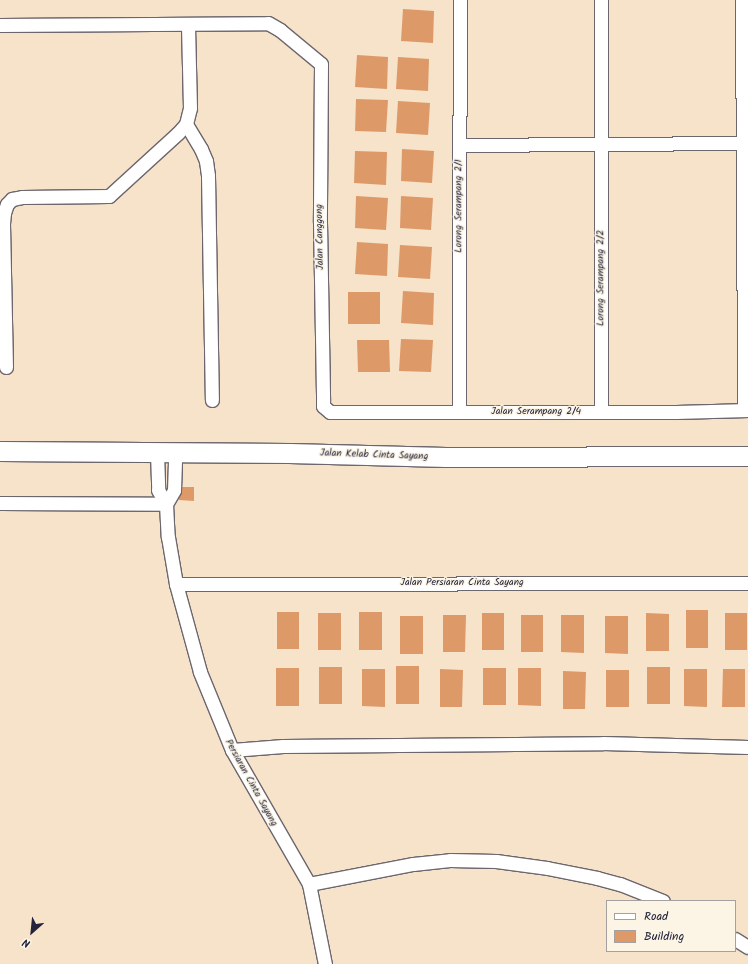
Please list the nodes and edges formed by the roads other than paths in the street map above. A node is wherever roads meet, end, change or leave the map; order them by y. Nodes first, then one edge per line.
1 (460, 0) edge
2 (601, 0) edge
3 (742, 0) edge
4 (0, 25) edge
5 (188, 25) junction
6 (186, 124) junction
7 (601, 144) junction
8 (745, 144) edge
9 (459, 145) junction
10 (6, 367) dead end
11 (212, 400) dead end
12 (326, 409) joint
13 (746, 410) edge
14 (459, 412) junction
15 (601, 412) junction
16 (0, 451) edge
17 (166, 453) junction
18 (748, 456) edge
19 (0, 503) edge
20 (166, 504) junction
21 (748, 583) edge
22 (176, 584) junction
23 (748, 747) edge
24 (232, 750) junction
25 (309, 884) junction
26 (660, 900) edge
27 (736, 940) edge
28 (748, 947) edge
29 (325, 964) edge

1 - 9 street, Lorong Serampang 2/1
2 - 7 street, Lorong Serampang 2/2
3 - 8 street
4 - 5 street
5 - 6 street
5 - 12 street, Jalan Canggong
6 - 10 street
6 - 11 street
7 - 8 street
7 - 9 street
7 - 15 street, Lorong Serampang 2/2
8 - 13 street
9 - 14 street, Lorong Serampang 2/1
12 - 14 street, Jalan Serampang 2/4
13 - 15 street, Jalan Serampang 2/4
14 - 15 street, Jalan Serampang 2/4
16 - 17 main road, Jalan Kelab Cinta Sayang
17 - 18 main road, Jalan Kelab Cinta Sayang
17 - 20 street
19 - 20 street
20 - 22 street, Persiaran Cinta Sayang
21 - 22 street, Jalan Persiaran Cinta Sayang
22 - 24 street, Persiaran Cinta Sayang
23 - 24 street
24 - 25 street, Persiaran Cinta Sayang
25 - 26 street
25 - 29 street, Persiaran Cinta Sayang
27 - 28 street

